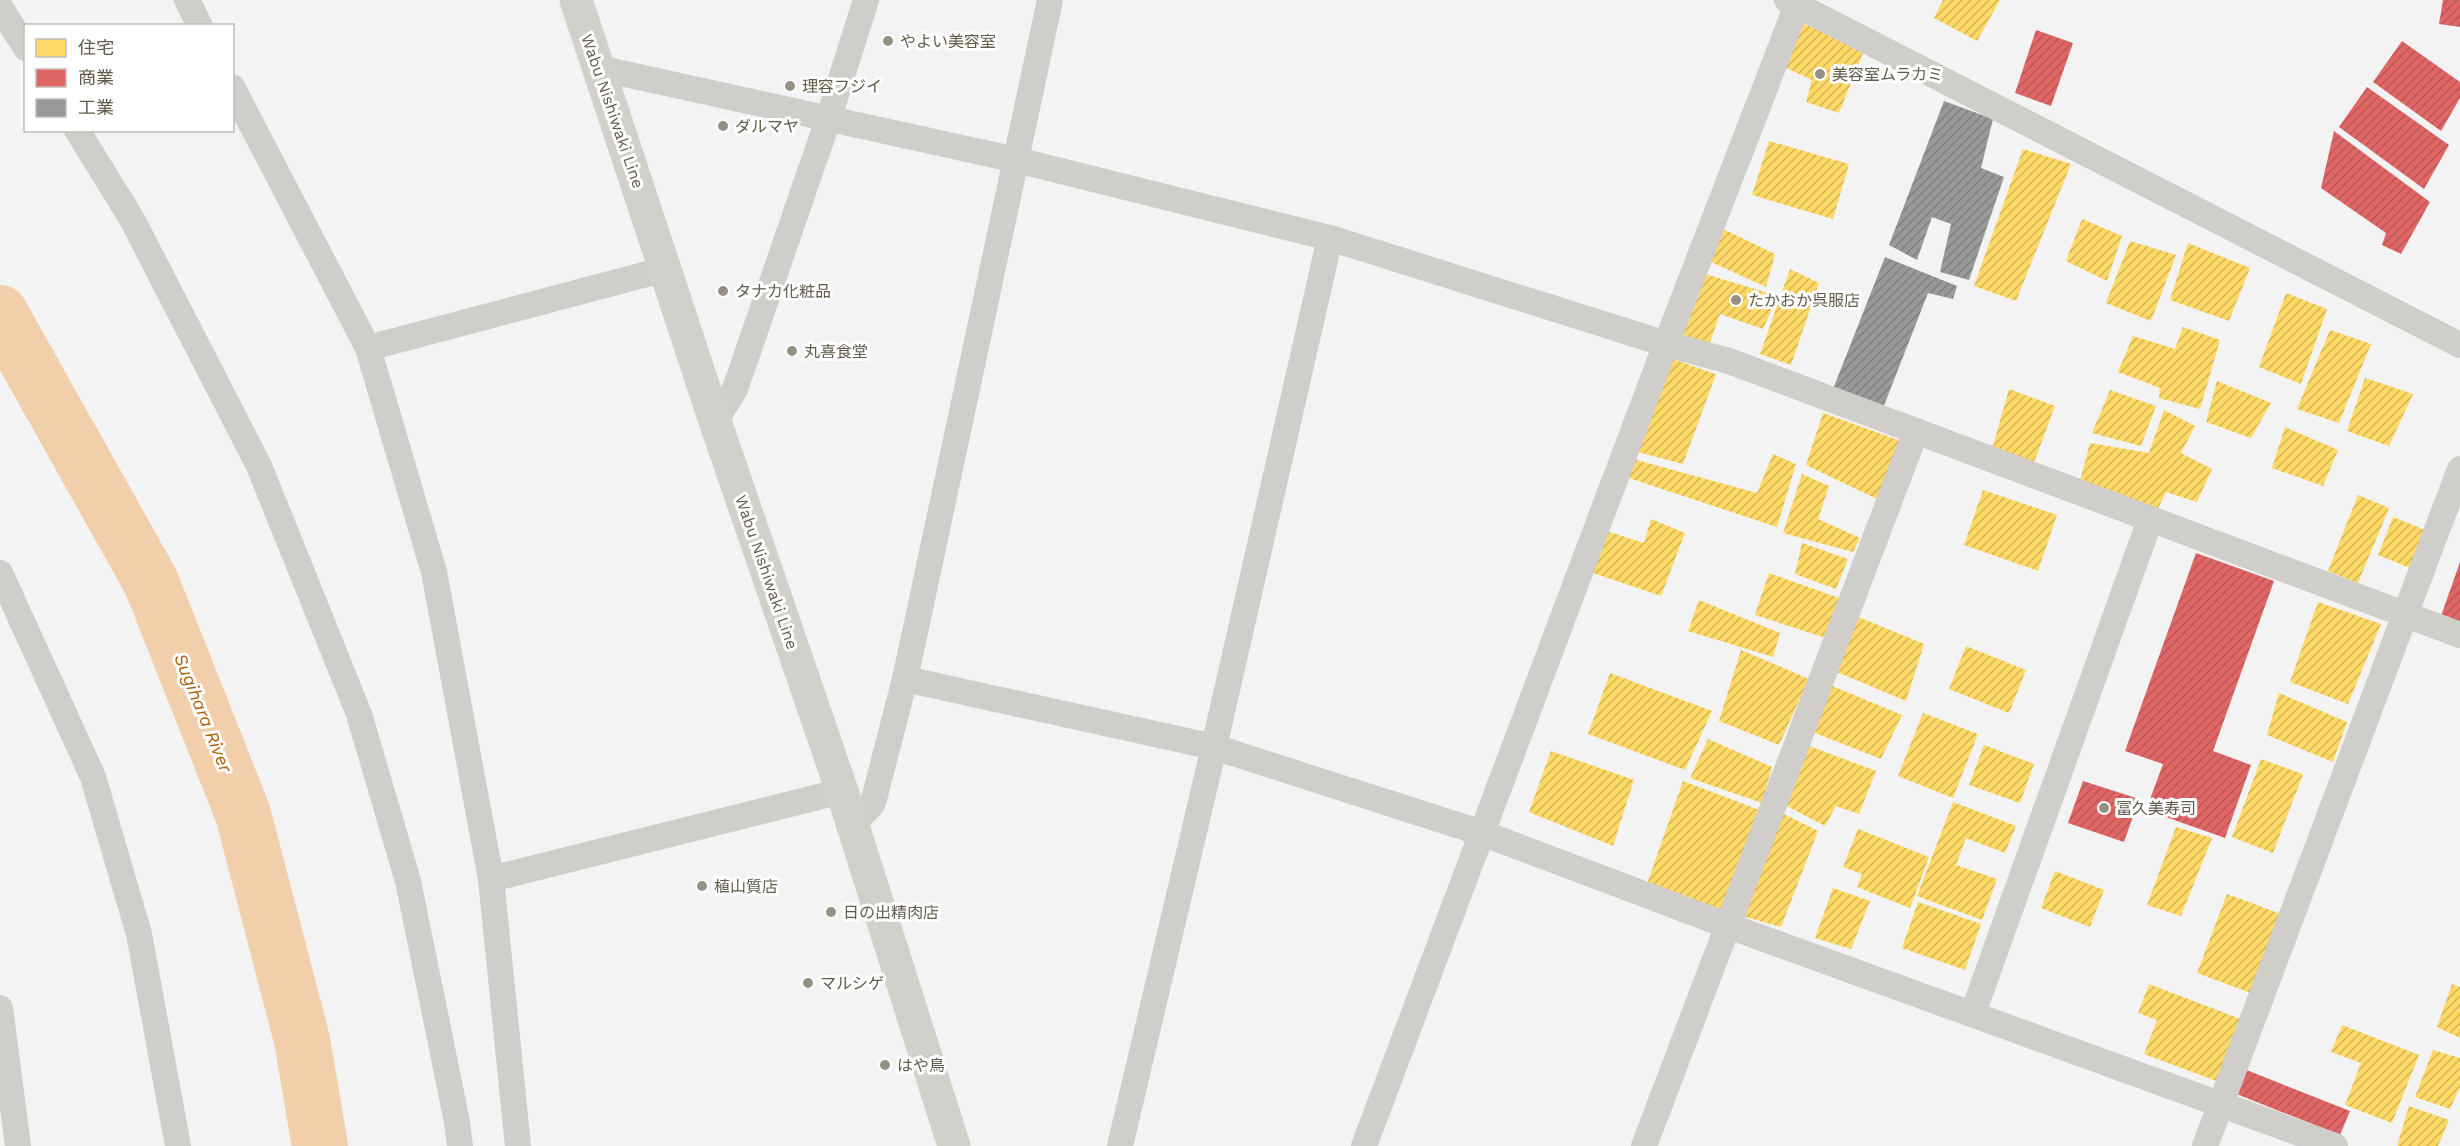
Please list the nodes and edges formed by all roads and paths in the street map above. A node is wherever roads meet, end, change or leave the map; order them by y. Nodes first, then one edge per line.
1 (187, 0) edge
2 (576, 0) edge
3 (866, 0) edge
4 (1050, 0) edge
5 (1794, 2) edge
6 (0, 7) edge
7 (199, 24) edge
8 (24, 45) edge
9 (598, 68) junction
10 (234, 91) edge
11 (828, 120) junction
12 (78, 132) edge
13 (1017, 160) junction
14 (1330, 238) junction
15 (666, 269) junction
16 (1666, 344) junction
17 (2460, 345) edge
18 (368, 348) junction
19 (715, 421) junction
20 (1916, 431) junction
21 (2460, 469) edge
22 (2150, 520) junction
23 (0, 573) edge
24 (2404, 614) junction
25 (2460, 635) edge
26 (904, 679) junction
27 (1214, 747) junction
28 (842, 791) junction
29 (853, 825) junction
30 (1482, 833) junction
31 (491, 879) junction
32 (1726, 925) junction
33 (0, 1008) edge
34 (1973, 1013) junction
35 (2221, 1104) junction
36 (18, 1146) edge
37 (178, 1146) edge
38 (460, 1146) edge
39 (519, 1146) edge
40 (954, 1146) edge
41 (1120, 1146) edge
42 (1364, 1146) edge
43 (1644, 1146) edge
44 (2205, 1146) edge
45 (2335, 1146) edge

1 - 7 street
2 - 9 main road, Wabu Nishiwaki Line
3 - 11 street
4 - 13 street
5 - 16 street
5 - 17 street
6 - 8 street
9 - 11 street
9 - 15 main road, Wabu Nishiwaki Line
10 - 18 street
11 - 13 street
11 - 19 street
12 - 38 street
13 - 14 street
13 - 26 street
14 - 16 street
14 - 27 street
15 - 18 street
15 - 19 main road, Wabu Nishiwaki Line
16 - 20 street
16 - 30 street
18 - 31 street
19 - 28 main road, Wabu Nishiwaki Line
20 - 22 street
20 - 32 street
21 - 24 street
22 - 24 street
22 - 34 street
23 - 37 street
24 - 25 street
24 - 35 street
26 - 27 street
26 - 29 street
27 - 30 street
27 - 41 street
28 - 29 main road, Wabu Nishiwaki Line
28 - 31 street
29 - 40 main road, Wabu Nishiwaki Line
30 - 32 street
30 - 42 street
31 - 39 street
32 - 34 street
32 - 43 street
33 - 36 street
34 - 35 street
35 - 44 street
35 - 45 street

